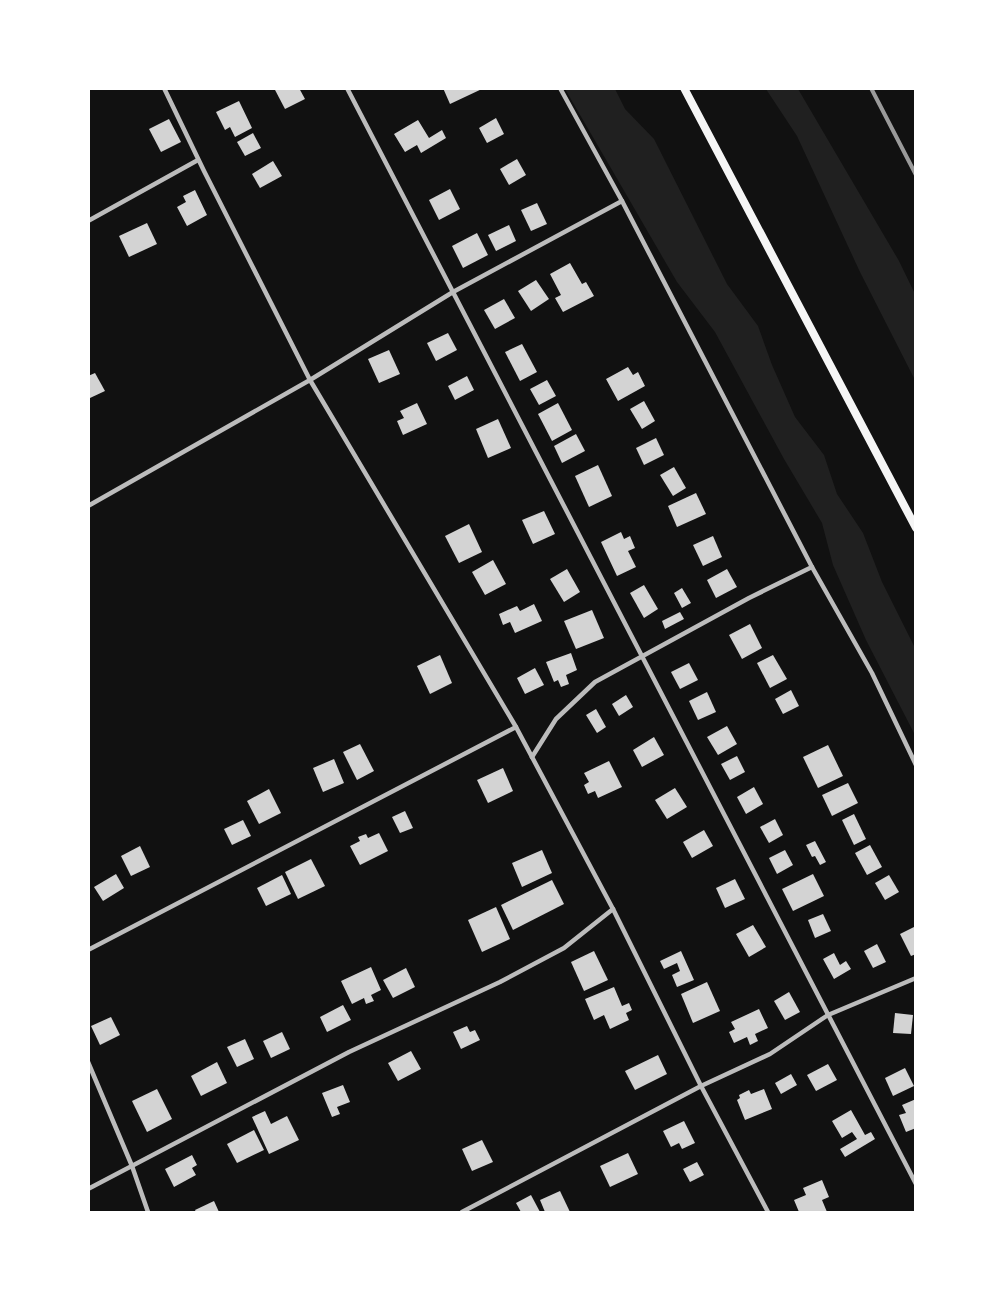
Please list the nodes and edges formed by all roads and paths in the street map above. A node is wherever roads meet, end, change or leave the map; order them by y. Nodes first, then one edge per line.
1 (164, 88) edge
2 (347, 88) edge
3 (560, 88) edge
4 (684, 88) edge
5 (198, 160) junction
6 (622, 201) junction
7 (88, 221) edge
8 (453, 292) junction
9 (310, 380) junction
10 (88, 506) edge
11 (915, 528) edge
12 (812, 567) junction
13 (642, 656) junction
14 (516, 727) junction
15 (532, 757) junction
16 (915, 765) edge
17 (613, 909) junction
18 (88, 950) edge
19 (915, 978) edge
20 (828, 1015) junction
21 (88, 1062) edge
22 (701, 1086) junction
23 (132, 1166) junction
24 (915, 1184) edge
25 (88, 1189) edge
26 (148, 1212) edge
27 (462, 1212) edge
28 (768, 1212) edge

1 - 5 street
2 - 8 street
3 - 6 street
4 - 11 main road
5 - 7 street
5 - 9 street
6 - 8 street
6 - 12 street
8 - 9 street
8 - 13 street
9 - 10 street
9 - 14 street
12 - 13 street
12 - 16 street
13 - 15 street
13 - 20 street
14 - 15 street
14 - 18 street
15 - 17 street
17 - 22 street
17 - 23 street
19 - 20 street
20 - 22 street
20 - 24 street
21 - 23 street
22 - 27 street
22 - 28 street
23 - 25 street
23 - 26 street

